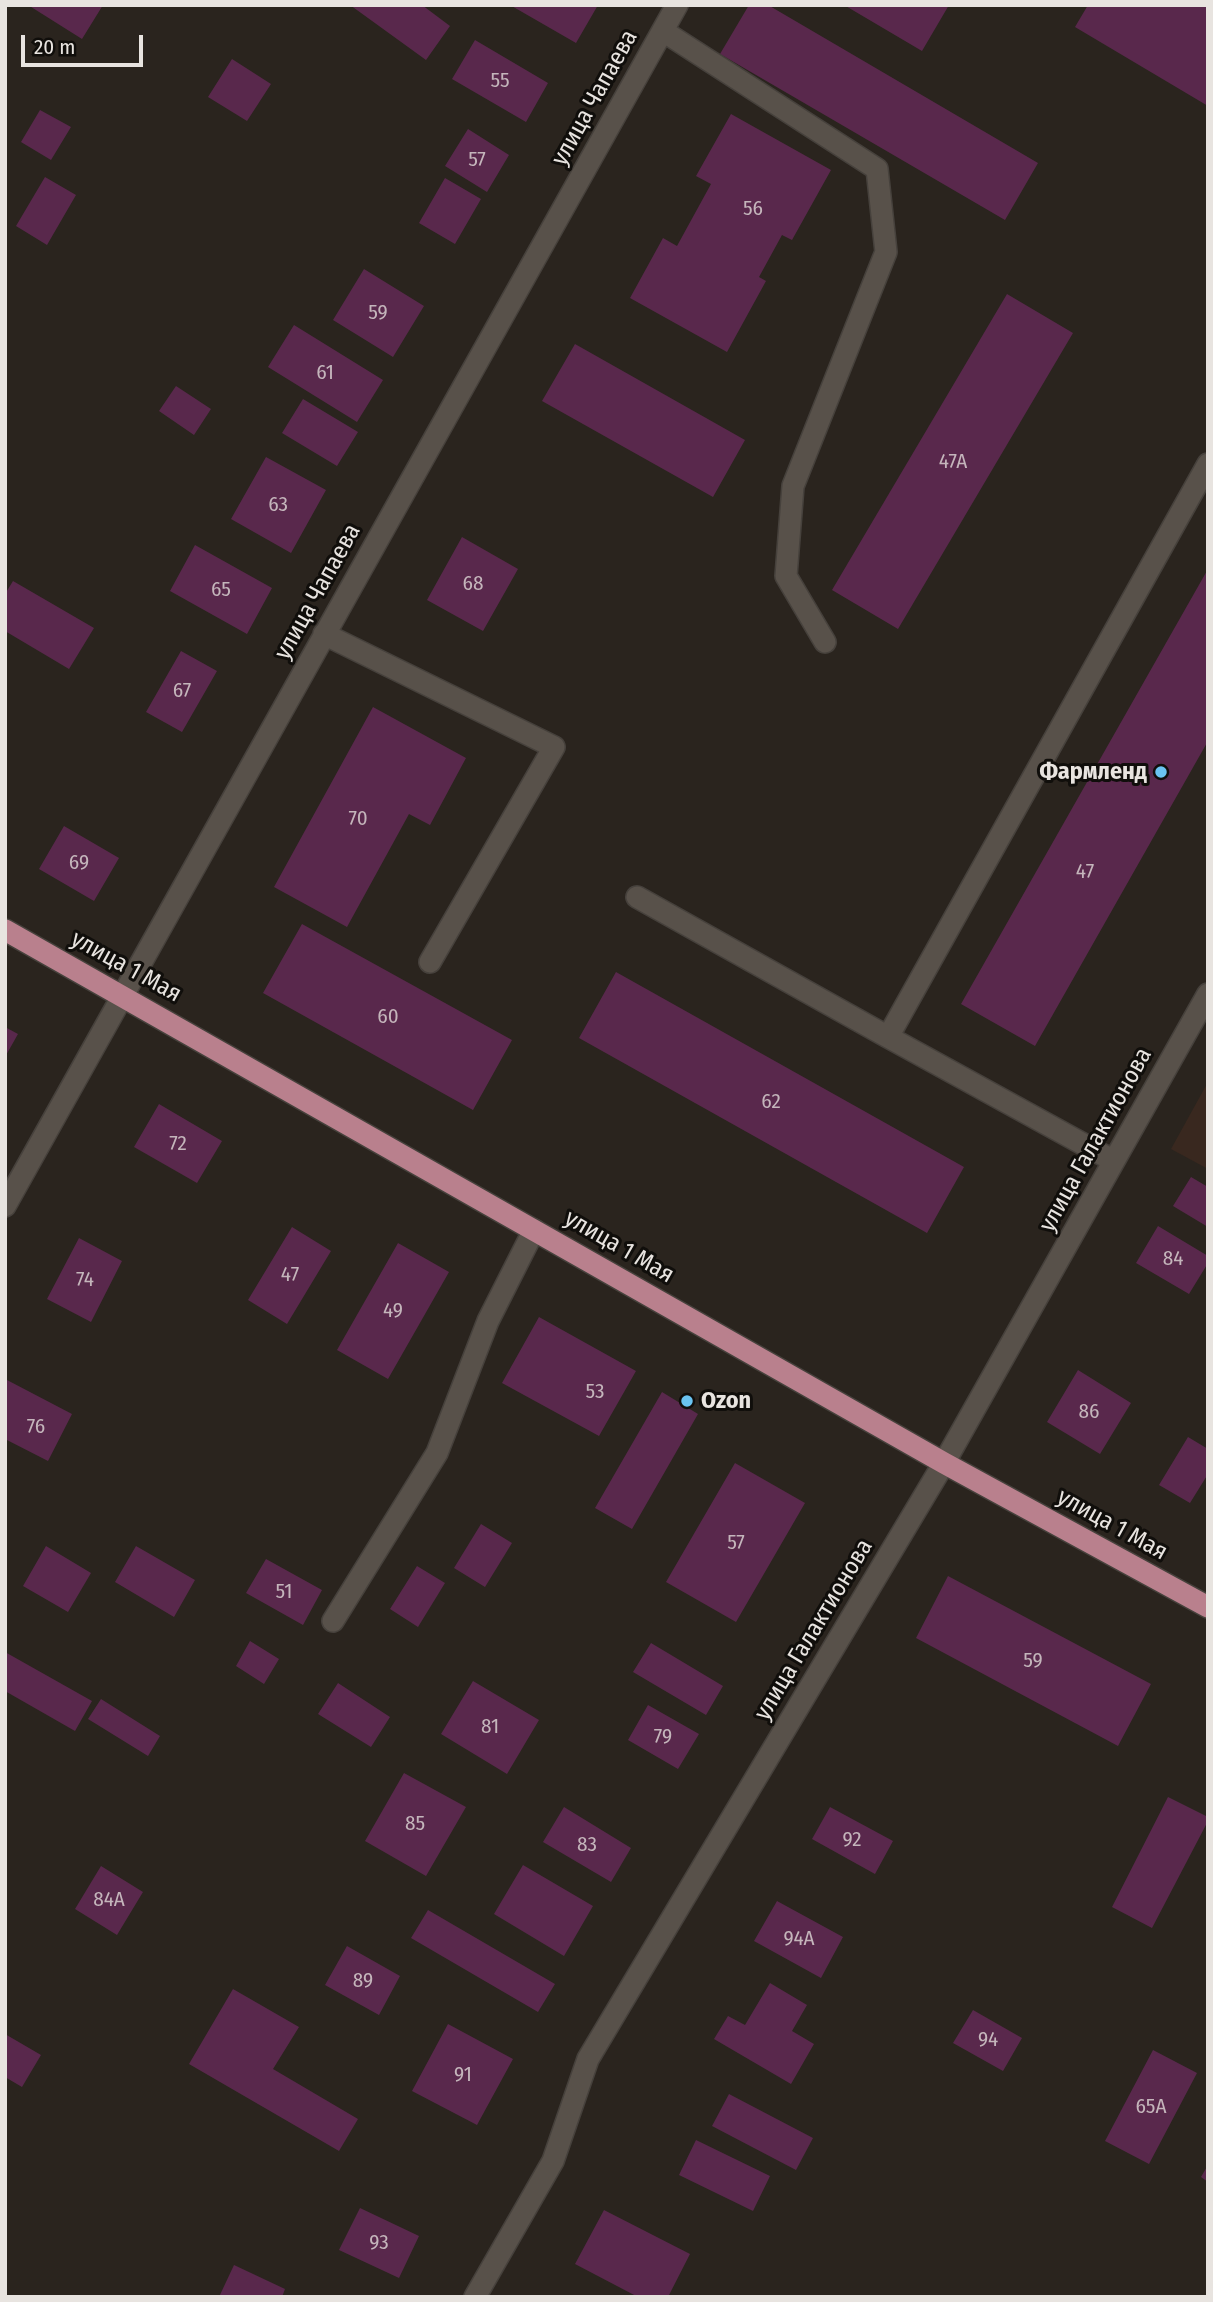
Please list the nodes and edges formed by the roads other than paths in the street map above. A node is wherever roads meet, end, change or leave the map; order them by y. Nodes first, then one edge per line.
1 (677, 5) edge
2 (663, 32) junction
3 (1208, 464) edge
4 (324, 634) junction
5 (825, 642) dead end
6 (637, 897) dead end
7 (5, 930) edge
8 (430, 962) dead end
9 (122, 994) junction
10 (1208, 994) edge
11 (888, 1037) junction
12 (1114, 1161) junction
13 (5, 1206) edge
14 (534, 1230) junction
15 (944, 1463) junction
16 (1208, 1607) edge
17 (333, 1621) dead end
18 (475, 2297) edge

1 - 2 street, улица Чапаева
2 - 4 street, улица Чапаева
2 - 5 street
3 - 11 street
4 - 8 street
4 - 9 street, улица Чапаева
6 - 11 street
7 - 9 main road, улица 1 Мая
9 - 13 street, улица Чапаева
9 - 14 main road, улица 1 Мая
10 - 12 street, улица Галактионова
11 - 12 street
12 - 15 street, улица Галактионова
14 - 15 main road, улица 1 Мая
14 - 17 street
15 - 16 main road, улица 1 Мая
15 - 18 street, улица Галактионова

